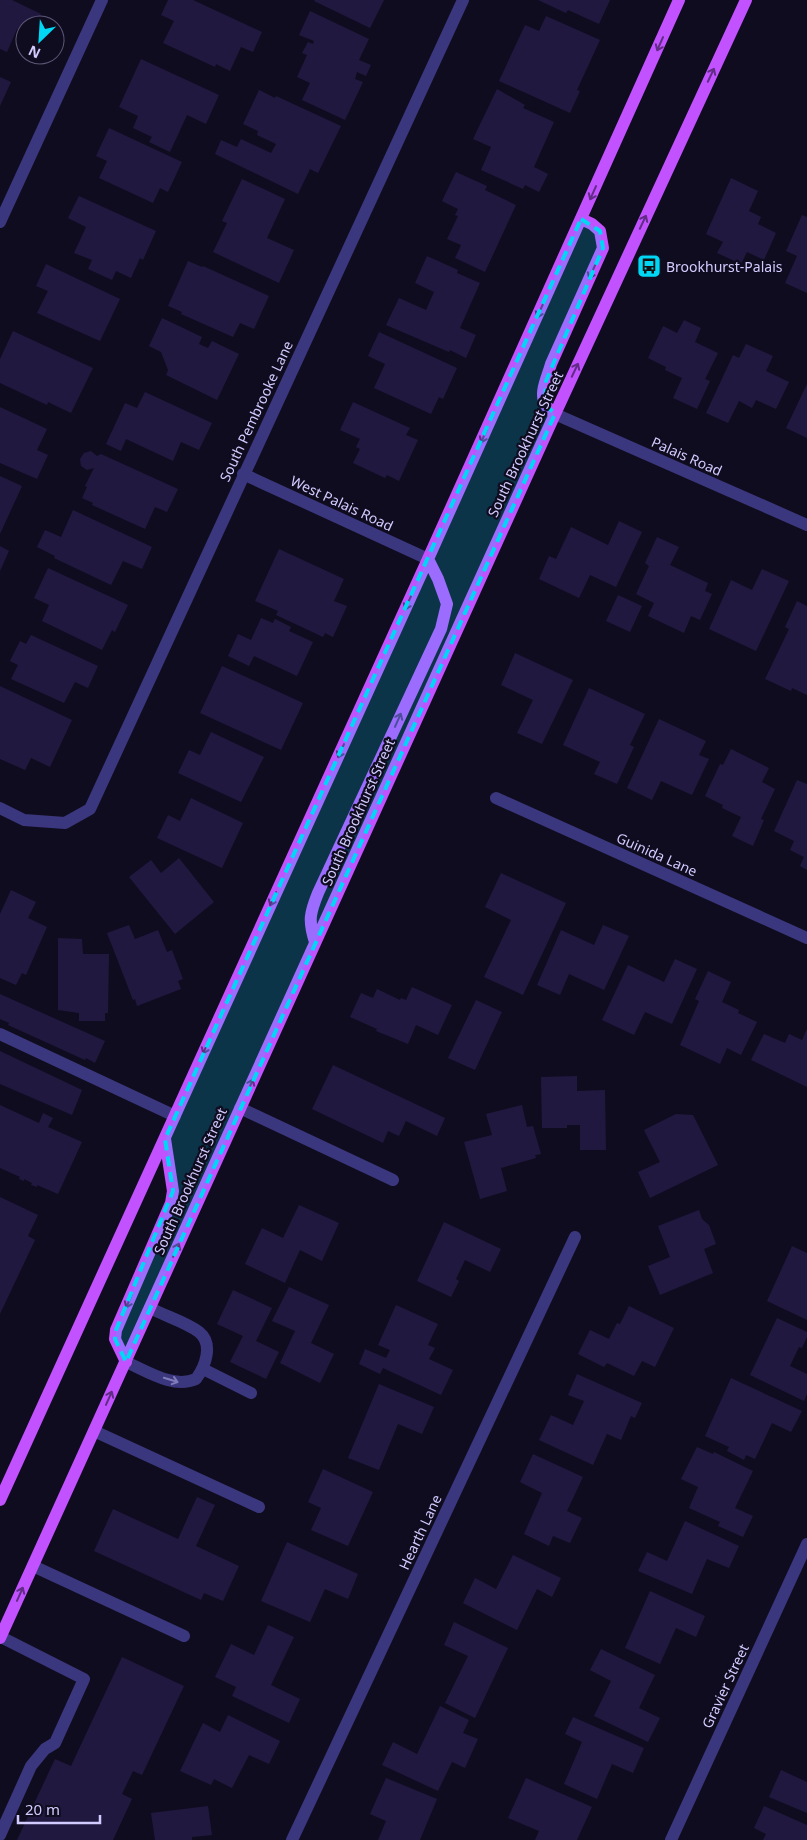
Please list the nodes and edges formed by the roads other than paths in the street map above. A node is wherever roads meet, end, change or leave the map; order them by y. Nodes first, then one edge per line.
1 (102, 0) edge
2 (463, 0) edge
3 (680, 0) edge
4 (746, 0) edge
5 (581, 219) junction
6 (0, 222) edge
7 (555, 414) junction
8 (243, 474) junction
9 (807, 525) edge
10 (428, 559) junction
11 (496, 798) dead end
12 (0, 808) edge
13 (807, 938) edge
14 (315, 942) junction
15 (0, 1034) edge
16 (240, 1108) junction
17 (175, 1116) junction
18 (165, 1139) junction
19 (393, 1180) dead end
20 (575, 1237) dead end
21 (150, 1308) junction
22 (126, 1362) junction
23 (203, 1369) junction
24 (251, 1393) dead end
25 (94, 1430) junction
26 (0, 1500) edge
27 (259, 1507) dead end
28 (807, 1544) edge
29 (33, 1566) junction
30 (184, 1636) dead end
31 (0, 1638) edge
32 (0, 1835) edge
33 (292, 1840) edge
34 (671, 1840) edge

1 - 6 street
2 - 8 street, South Pembrooke Lane
3 -> 5 main road
7 -> 4 main road, South Brookhurst Street
5 -> 7 main road
5 -> 10 main road
7 - 9 street, Palais Road
7 - 14 main road, South Brookhurst Street
8 - 10 street, West Palais Road
8 - 12 street, South Pembrooke Lane
14 -> 10 main road
10 -> 17 main road
11 - 13 street, Guinida Lane
16 -> 14 main road, South Brookhurst Street
15 - 17 street
16 - 19 street
21 -> 16 main road, South Brookhurst Street
17 - 18 main road
18 -> 22 main road
18 - 26 main road
20 - 33 street, Hearth Lane
21 - 22 main road, South Brookhurst Street
21 - 23 street
22 -> 23 street
25 -> 22 main road, South Brookhurst Street
23 - 24 street
25 - 27 street
25 - 29 main road, South Brookhurst Street
28 - 34 street, Gravier Street
29 - 30 street
31 -> 29 main road, South Brookhurst Street
31 - 32 street

